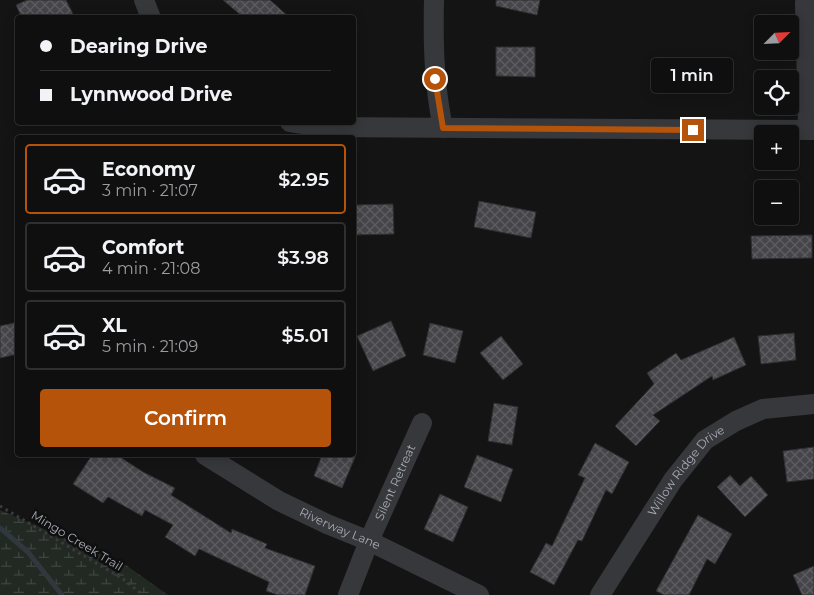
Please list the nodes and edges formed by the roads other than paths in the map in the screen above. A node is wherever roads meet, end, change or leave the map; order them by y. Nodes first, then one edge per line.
1 (144, 0) edge
2 (434, 0) edge
3 (805, 3) dead end
4 (150, 15) edge
5 (310, 125) edge
6 (443, 128) junction
7 (811, 130) edge
8 (814, 404) edge
9 (422, 423) dead end
10 (208, 457) edge
11 (369, 541) junction
12 (348, 595) edge
13 (479, 595) edge
14 (600, 595) edge

1 - 4 street
2 - 6 street
3 - 7 street
5 - 6 street
6 - 7 street
8 - 14 street, Willow Ridge Drive
9 - 11 street, Silent Retreat
10 - 11 street, Riverway Lane
11 - 12 street, Silent Retreat
11 - 13 street, Riverway Lane

